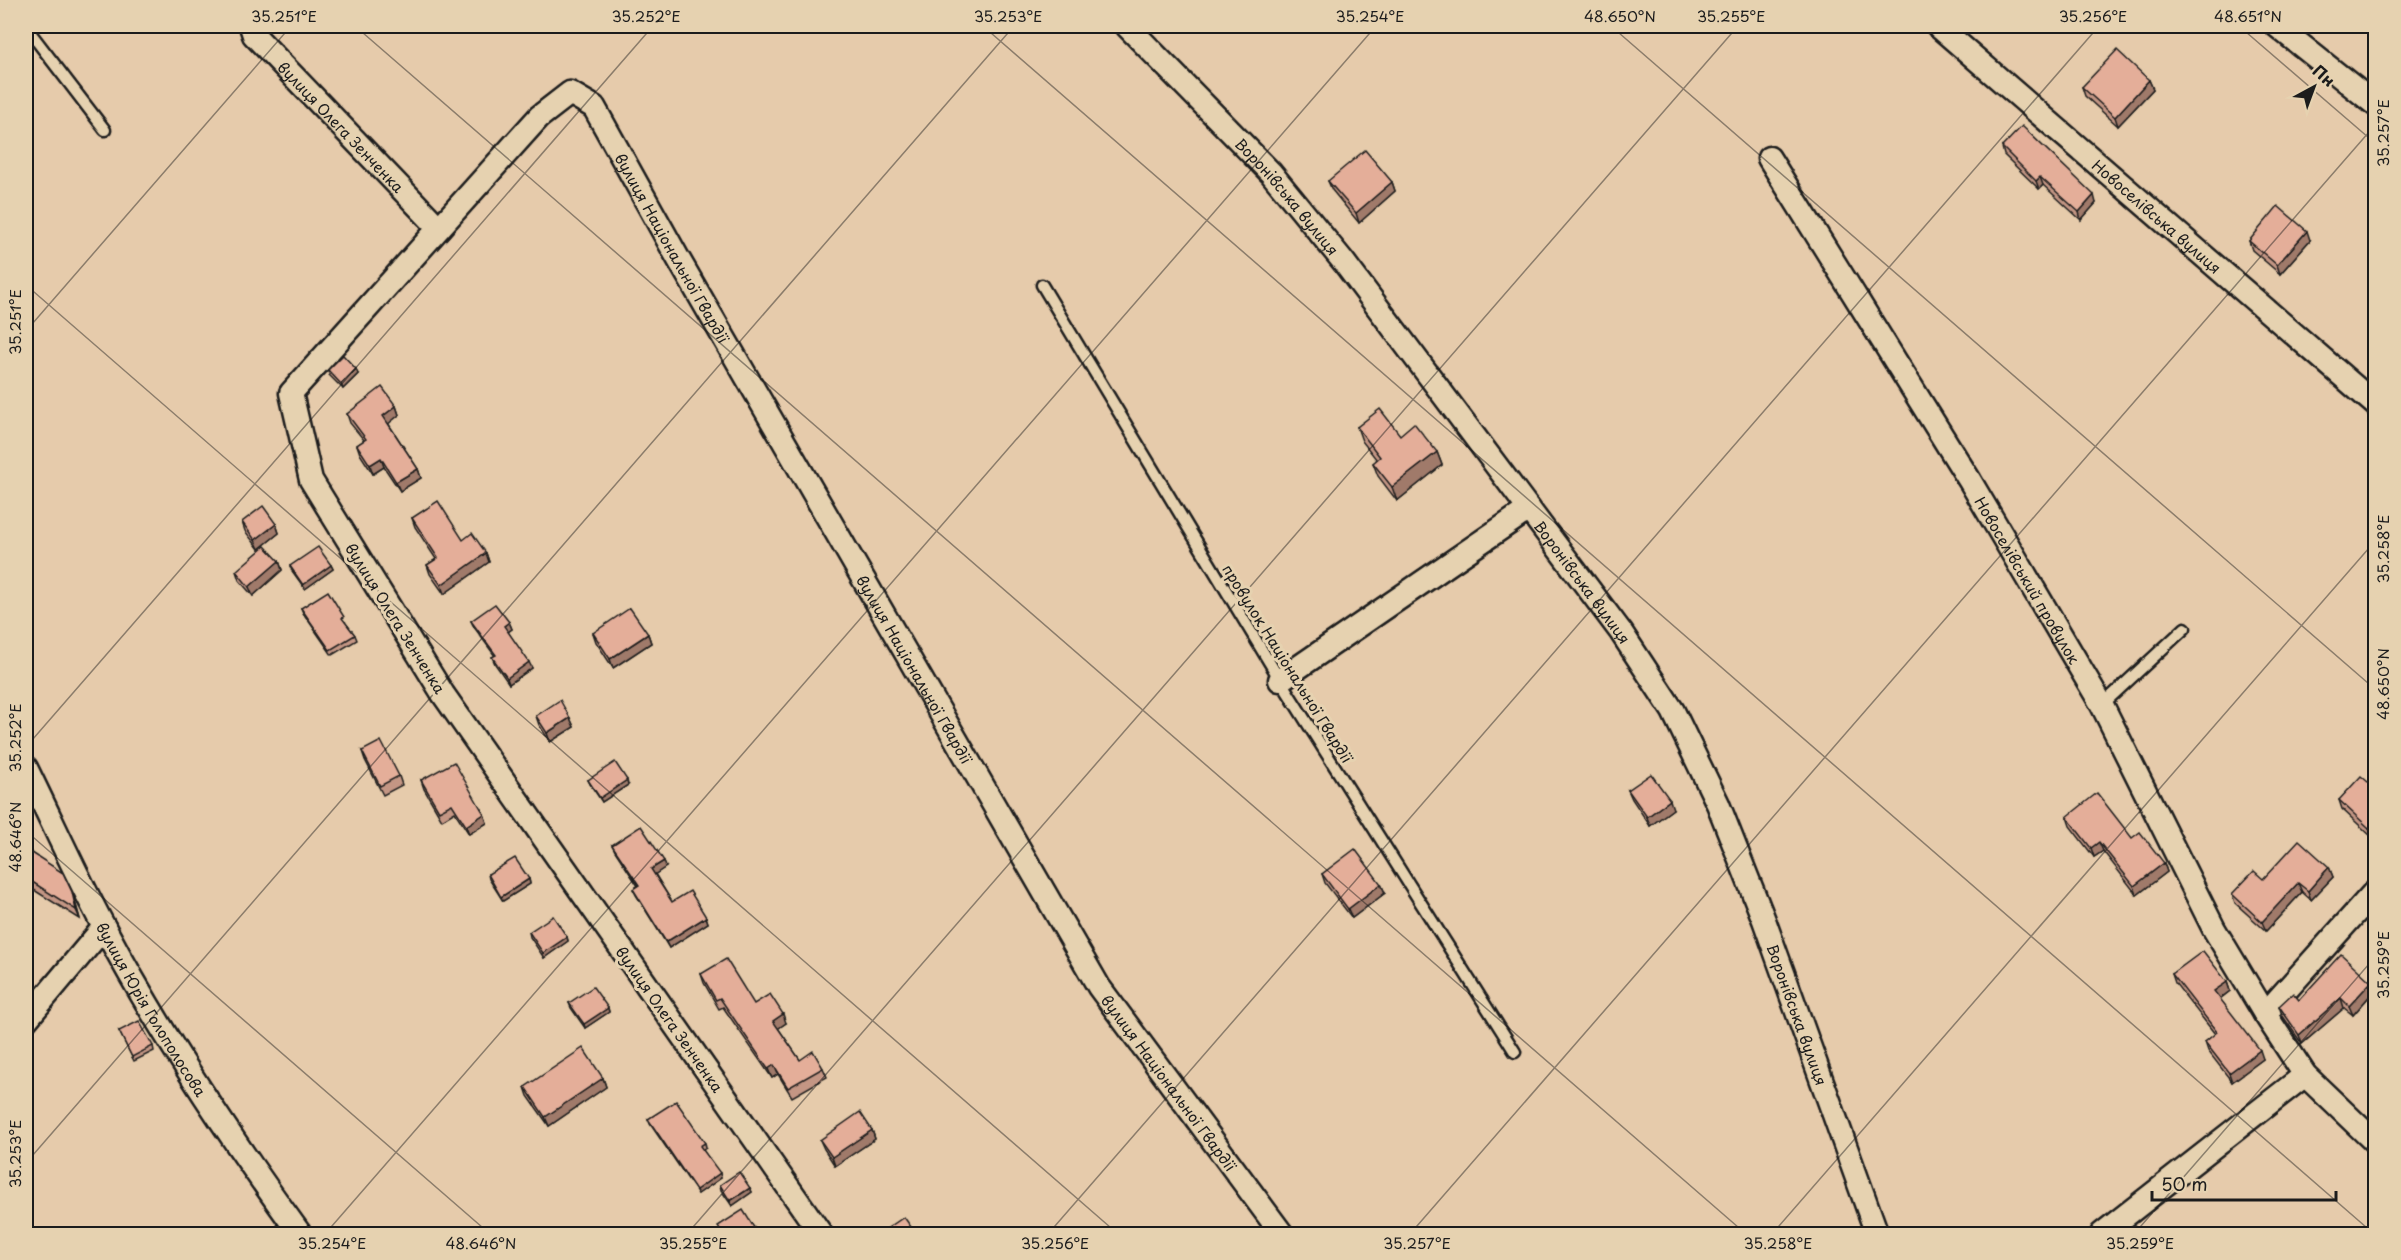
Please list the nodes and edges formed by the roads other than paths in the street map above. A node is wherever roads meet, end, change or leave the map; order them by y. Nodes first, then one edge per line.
1 (251, 26) edge
2 (1127, 26) edge
3 (1938, 26) edge
4 (2277, 26) edge
5 (26, 27) edge
6 (2376, 105) edge
7 (105, 130) dead end
8 (1769, 158) dead end
9 (439, 228) junction
10 (1042, 285) dead end
11 (2376, 405) edge
12 (1529, 509) junction
13 (2185, 628) dead end
14 (1280, 681) junction
15 (2102, 705) junction
16 (26, 768) edge
17 (2376, 890) edge
18 (104, 927) junction
19 (2265, 1014) junction
20 (26, 1020) edge
21 (1515, 1052) dead end
22 (2305, 1075) junction
23 (2376, 1143) edge
24 (300, 1234) edge
25 (821, 1234) edge
26 (1282, 1234) edge
27 (1877, 1234) edge
28 (2102, 1234) edge

1 - 9 street, вулиця Олега Зенченка
2 - 12 street, Воронівська вулиця
3 - 11 street, Новоселівська вулиця
4 - 6 street
5 - 7 lane
8 - 15 street, Новоселівський провулок
9 - 25 street, вулиця Олега Зенченка
9 - 26 street, вулиця Національної Гвардії
10 - 14 lane, провулок Національної Гвардії
12 - 14 street
12 - 27 street, Воронівська вулиця
13 - 15 lane
14 - 21 lane, провулок Національної Гвардії
15 - 19 street, Новоселівський провулок
16 - 18 street, вулиця Юрія Голополосова
17 - 19 street
18 - 20 street
18 - 24 street, вулиця Юрія Голополосова
19 - 22 street, Новоселівський провулок
22 - 23 street, Новоселівський провулок
22 - 28 street

